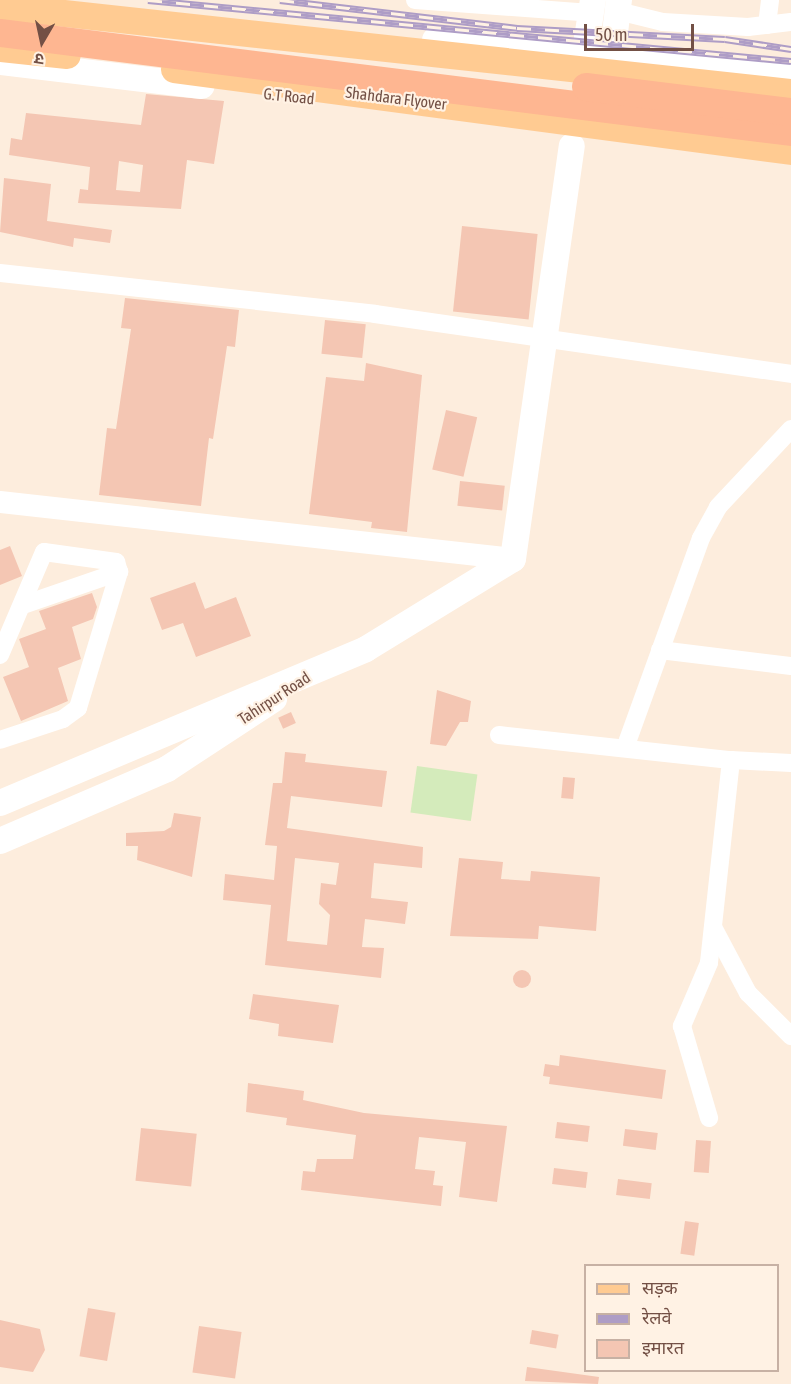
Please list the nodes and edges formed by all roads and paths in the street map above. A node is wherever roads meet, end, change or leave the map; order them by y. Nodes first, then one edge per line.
1 (56, 0) edge
2 (416, 0) edge
3 (770, 0) edge
4 (501, 4) edge
5 (619, 5) edge
6 (0, 6) edge
7 (592, 7) edge
8 (0, 19) edge
9 (791, 22) edge
10 (767, 25) junction
11 (0, 33) edge
12 (0, 48) edge
13 (585, 54) junction
14 (612, 57) junction
15 (0, 62) edge
16 (791, 77) edge
17 (791, 92) edge
18 (791, 112) edge
19 (791, 132) edge
20 (598, 135) junction
21 (570, 139) junction
22 (791, 151) edge
23 (791, 160) edge
24 (0, 273) edge
25 (543, 342) junction
26 (791, 374) edge
27 (791, 429) edge
28 (0, 502) edge
29 (513, 559) junction
30 (119, 572) junction
31 (23, 605) junction
32 (660, 650) junction
33 (0, 655) edge
34 (326, 664) junction
35 (791, 666) edge
36 (193, 720) junction
37 (499, 735) dead end
38 (0, 740) edge
39 (204, 744) junction
40 (625, 748) junction
41 (731, 759) junction
42 (791, 763) edge
43 (0, 803) edge
44 (0, 841) edge
45 (713, 927) junction
46 (791, 1036) edge
47 (709, 1118) dead end

1 - 13 main road
2 - 4 street
3 - 10 street
4 - 7 street
5 - 10 street
5 - 14 main road
6 - 17 main road
7 - 13 main road
8 - 18 highway, Shahdara Flyover
9 - 10 street
11 - 19 highway, Shahdara Flyover
12 - 22 main road, Shahdara Flyover
13 - 14 main road
13 - 21 main road
14 - 16 main road
14 - 20 main road
15 - 21 main road, G.T Road
20 - 21 main road
20 - 23 main road
21 - 25 main road
24 - 25 street
25 - 26 street
25 - 29 main road
27 - 32 street
28 - 29 street
29 - 34 main road
30 - 31 street
30 - 31 street
30 - 38 street
31 - 33 street
32 - 35 street
32 - 40 street
34 - 36 main road, Tahirpur Road
34 - 39 main road, Tahirpur Road
36 - 39 main road
36 - 43 main road, Tahirpur Road
37 - 40 street
39 - 44 main road, Tahirpur Road
40 - 41 street
41 - 42 street
41 - 45 street
45 - 46 street
45 - 47 street

